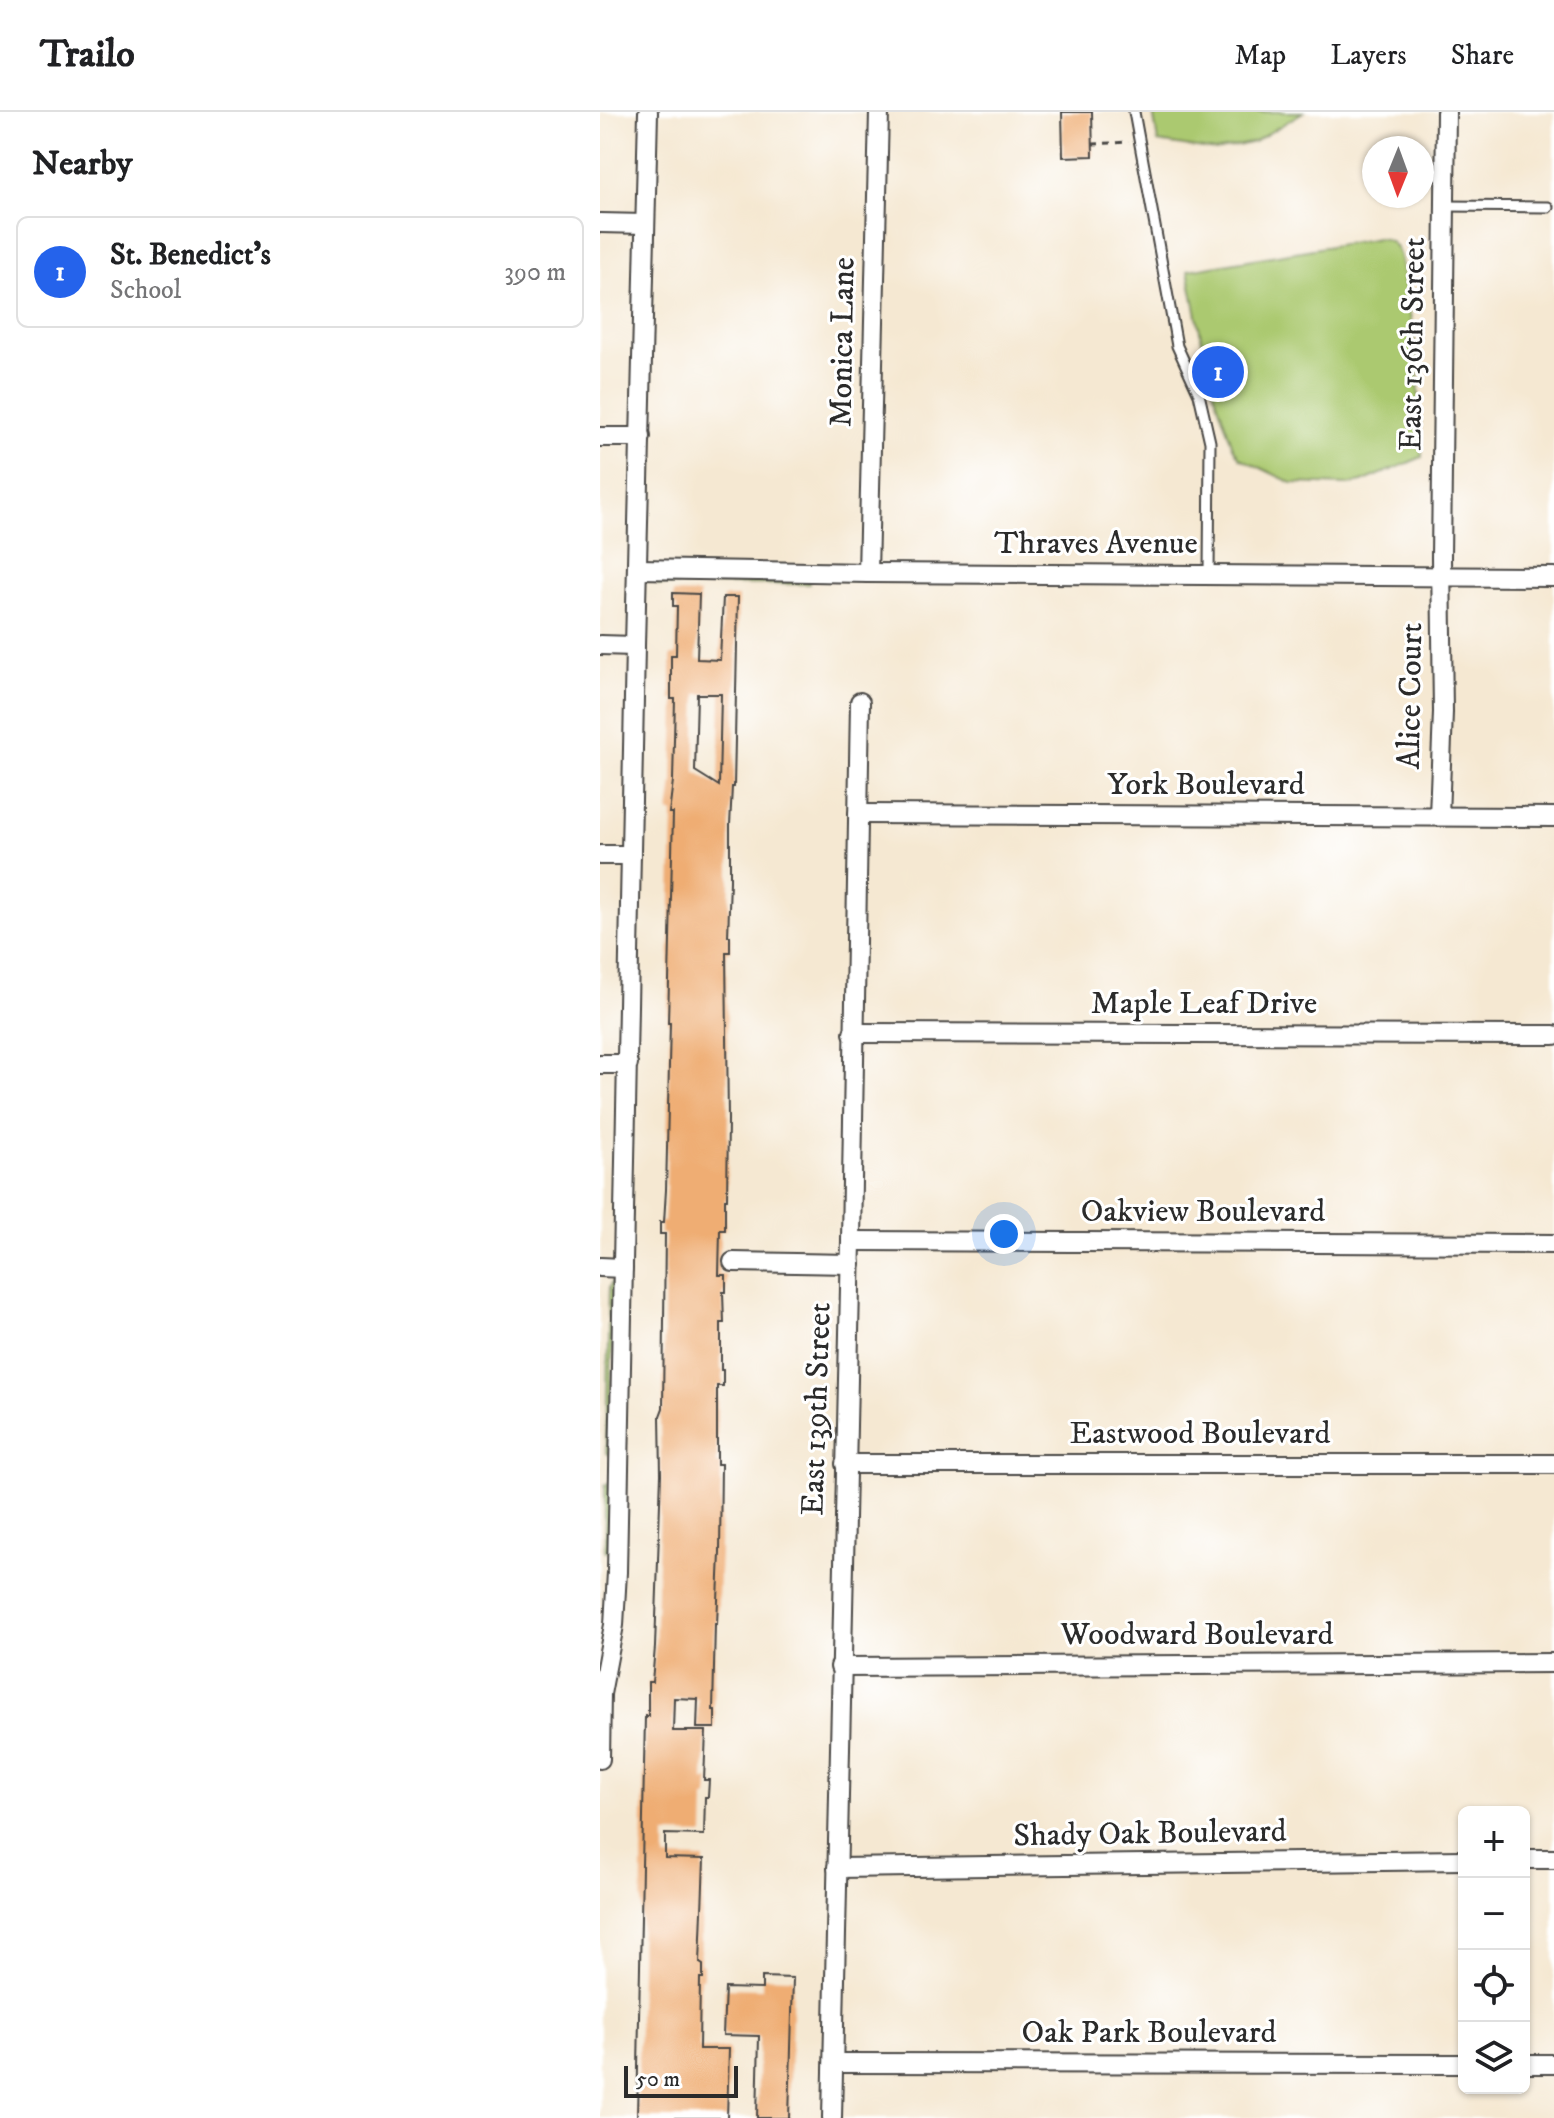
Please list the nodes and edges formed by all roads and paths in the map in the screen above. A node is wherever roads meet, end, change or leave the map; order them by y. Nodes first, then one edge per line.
1 (648, 112) edge
2 (879, 112) edge
3 (1134, 112) edge
4 (1446, 112) edge
5 (1140, 142) junction
6 (1093, 144) dead end
7 (1445, 206) junction
8 (1548, 207) dead end
9 (600, 223) edge
10 (645, 224) junction
11 (600, 437) edge
12 (641, 437) junction
13 (637, 569) junction
14 (868, 573) junction
15 (1209, 575) junction
16 (1442, 576) junction
17 (1554, 577) edge
18 (600, 645) edge
19 (635, 646) junction
20 (860, 702) dead end
21 (858, 814) junction
22 (1439, 816) junction
23 (1554, 817) edge
24 (600, 855) edge
25 (631, 855) junction
26 (853, 1033) junction
27 (1554, 1035) edge
28 (600, 1064) edge
29 (628, 1064) junction
30 (851, 1241) junction
31 (1554, 1244) edge
32 (733, 1262) dead end
33 (851, 1264) junction
34 (600, 1267) edge
35 (623, 1268) junction
36 (845, 1464) junction
37 (1554, 1464) edge
38 (609, 1469) edge
39 (1554, 1663) edge
40 (840, 1667) junction
41 (600, 1759) edge
42 (1530, 1859) edge
43 (1554, 1859) edge
44 (1458, 1860) edge
45 (837, 1868) junction
46 (834, 2063) junction
47 (1458, 2064) edge
48 (1530, 2064) edge
49 (1554, 2064) edge
50 (832, 2118) edge

1 - 10 street
2 - 14 street, Monica Lane
3 - 5 lane
4 - 7 street, East 136th Street
5 - 6 path
5 - 15 lane
7 - 8 lane
7 - 16 street, East 136th Street
9 - 10 street
10 - 12 street
11 - 12 street
12 - 13 street
13 - 14 street, Thraves Avenue
13 - 19 street
14 - 15 street, Thraves Avenue
15 - 16 street, Thraves Avenue
16 - 17 street, Thraves Avenue
16 - 22 street, Alice Court
18 - 19 street
19 - 25 street
20 - 21 street, East 139th Street
21 - 22 street, York Boulevard
21 - 26 street, East 139th Street
22 - 23 street, York Boulevard
24 - 25 street
25 - 29 street
26 - 27 street, Maple Leaf Drive
26 - 30 street, East 139th Street
28 - 29 street
29 - 35 street
30 - 31 street, Oakview Boulevard
30 - 33 street, East 139th Street
32 - 33 street
33 - 36 street, East 139th Street
34 - 35 street
35 - 38 street
36 - 37 street, Eastwood Boulevard
36 - 40 street, East 139th Street
38 - 41 street
39 - 40 street, Woodward Boulevard
40 - 45 street, East 139th Street
42 - 43 street
44 - 45 street, Shady Oak Boulevard
45 - 46 street, East 139th Street
46 - 47 street, Oak Park Boulevard
46 - 50 street, East 139th Street
48 - 49 street

